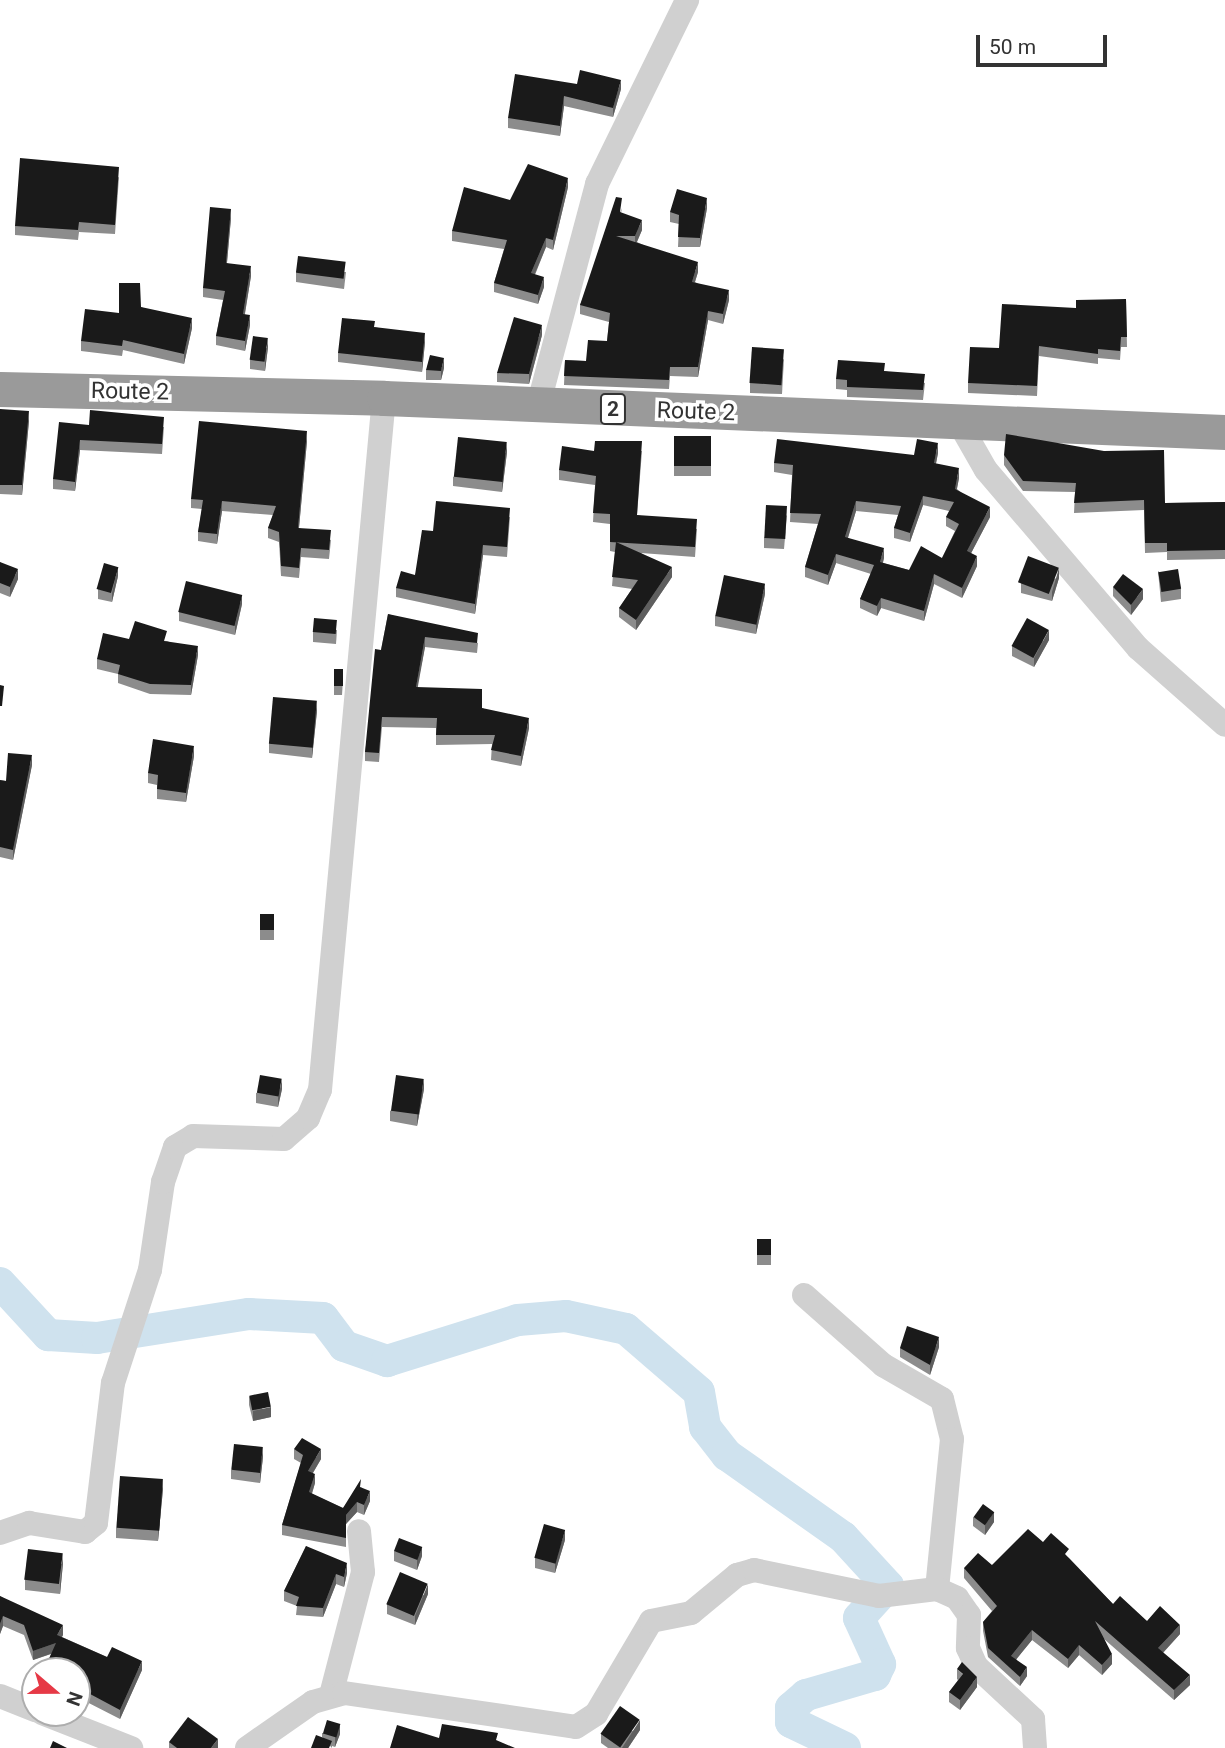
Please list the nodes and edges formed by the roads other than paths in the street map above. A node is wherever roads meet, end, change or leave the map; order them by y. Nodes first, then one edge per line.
1 (687, 0) edge
2 (0, 389) edge
3 (384, 398) junction
4 (538, 406) junction
5 (958, 421) junction
6 (1225, 432) edge
7 (1225, 726) edge
8 (804, 1295) dead end
9 (359, 1531) dead end
10 (0, 1533) edge
11 (937, 1589) junction
12 (331, 1695) junction
13 (0, 1696) edge
14 (21, 1704) edge
15 (78, 1727) edge
16 (131, 1748) edge
17 (247, 1748) edge
18 (1035, 1748) edge

1 - 4 street
2 - 3 highway, Route 2 / 2
3 - 4 highway, Route 2 / 2
3 - 10 street
4 - 5 highway, Route 2 / 2
5 - 6 highway, Route 2 / 2
5 - 7 street
8 - 11 street
9 - 12 street
11 - 12 street
11 - 18 street
12 - 17 street
13 - 14 street
15 - 16 street

